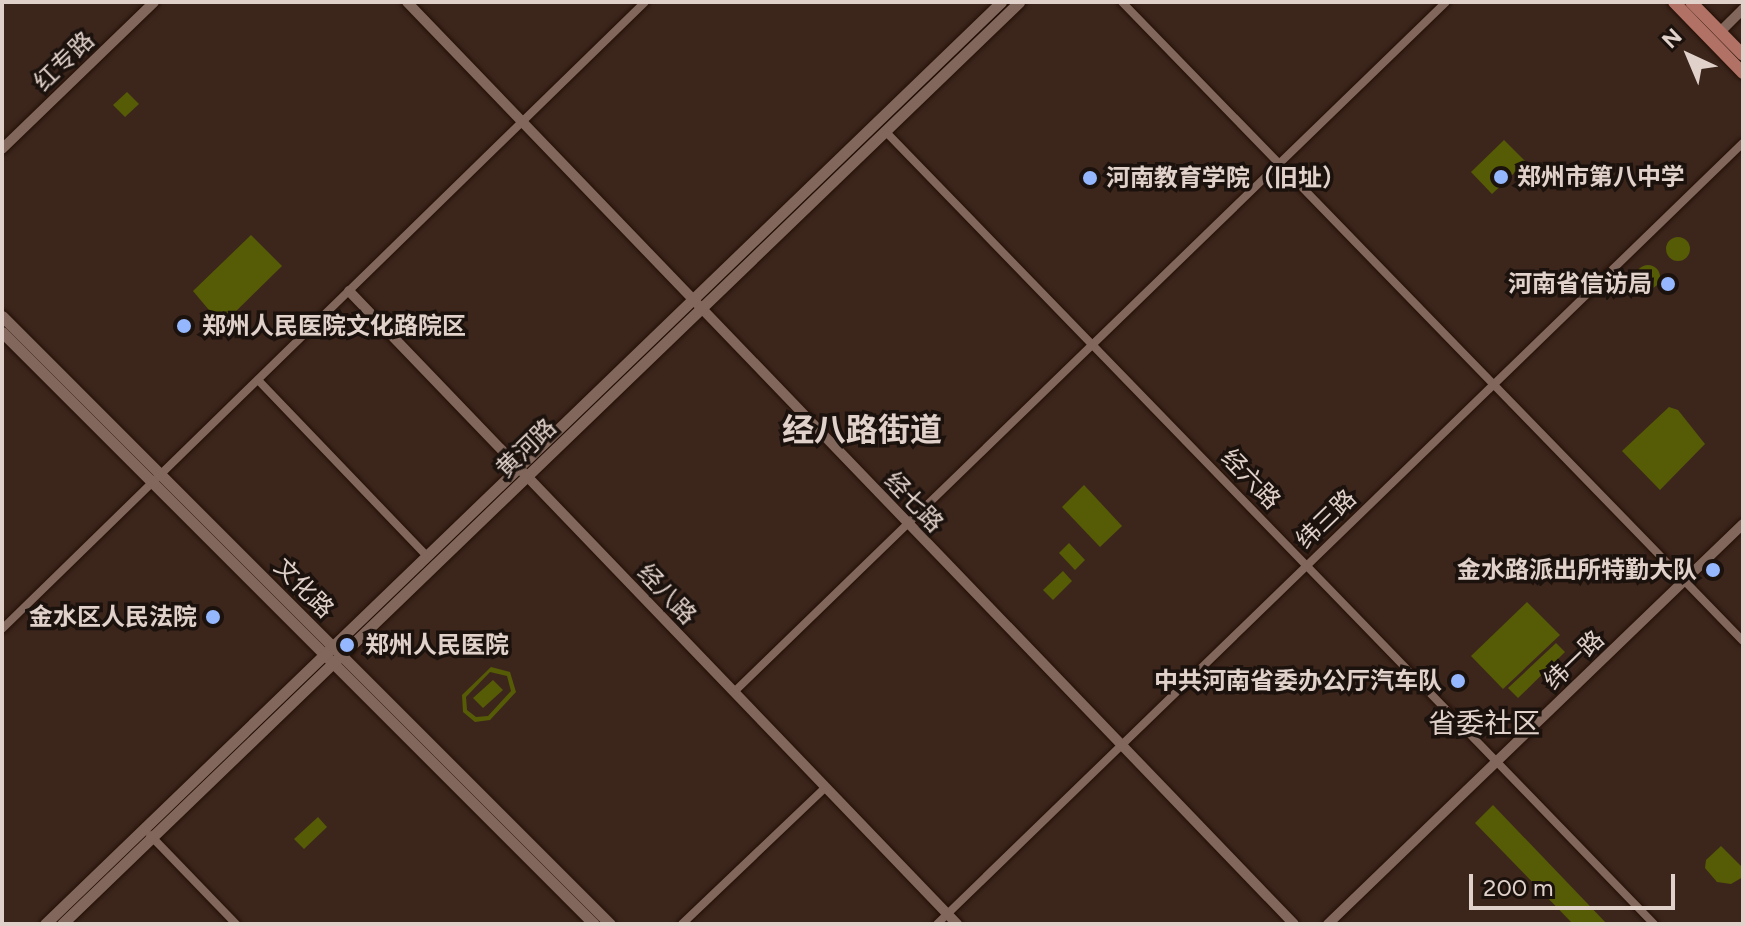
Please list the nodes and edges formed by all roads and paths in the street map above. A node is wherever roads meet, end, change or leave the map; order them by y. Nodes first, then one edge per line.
1 (154, 2) edge
2 (407, 2) edge
3 (645, 2) edge
4 (1001, 2) edge
5 (1019, 2) edge
6 (1122, 2) edge
7 (1446, 2) edge
8 (1674, 2) edge
9 (1691, 2) edge
10 (1743, 9) edge
11 (1720, 32) junction
12 (1743, 55) edge
13 (1743, 73) edge
14 (522, 122) junction
15 (885, 131) junction
16 (1743, 143) edge
17 (2, 149) edge
18 (1279, 164) junction
19 (349, 291) junction
20 (698, 305) junction
21 (2, 316) edge
22 (2, 332) edge
23 (1092, 345) junction
24 (258, 380) junction
25 (1494, 385) junction
26 (524, 473) junction
27 (157, 479) junction
28 (908, 524) junction
29 (1743, 524) edge
30 (428, 557) junction
31 (1307, 566) junction
32 (1684, 581) junction
33 (2, 629) edge
34 (1743, 641) edge
35 (333, 656) junction
36 (734, 692) junction
37 (1121, 745) junction
38 (1497, 762) junction
39 (825, 788) junction
40 (148, 833) junction
41 (947, 914) junction
42 (45, 924) edge
43 (62, 924) edge
44 (236, 924) edge
45 (594, 924) edge
46 (610, 924) edge
47 (682, 924) edge
48 (937, 924) edge
49 (957, 924) edge
50 (1294, 924) edge
51 (1328, 924) edge
52 (1654, 924) edge

1 - 17 street, 红专路
2 - 14 street, 经七路
3 - 14 street
4 - 20 main road, 黄河路
5 - 15 main road, 黄河路
6 - 18 street
7 - 18 street
8 - 13 main road
9 - 11 main road
10 - 11 street
11 - 12 main road
14 - 19 street
14 - 20 street, 经七路
15 - 20 main road, 黄河路
15 - 23 street, 经六路
16 - 25 street, 纬三路
18 - 23 street
18 - 25 street
19 - 24 street
19 - 26 street, 经八路
20 - 26 main road, 黄河路
20 - 28 street, 经七路
21 - 27 main road, 文化路
22 - 27 main road, 文化路
23 - 28 street
23 - 31 street, 经六路
24 - 27 street
24 - 30 street
25 - 31 street, 纬三路
25 - 32 street
26 - 30 main road, 黄河路
26 - 35 main road, 黄河路
26 - 36 street, 经八路
27 - 33 street
27 - 35 main road, 文化路
28 - 36 street
28 - 37 street, 经七路
29 - 32 street, 纬一路
30 - 35 main road, 黄河路
31 - 37 street, 纬三路
31 - 38 street, 经六路
32 - 34 street
32 - 38 street, 纬一路
35 - 40 main road, 黄河路
35 - 45 main road, 文化路
35 - 46 main road, 文化路
36 - 39 street, 经八路
37 - 41 street, 纬三路
37 - 50 street, 经七路
38 - 51 street, 纬一路
38 - 52 street, 经六路
39 - 41 street, 经八路
39 - 47 street
40 - 42 main road, 黄河路
40 - 43 main road, 黄河路
40 - 44 street
41 - 48 street, 纬三路
41 - 49 street, 经八路

